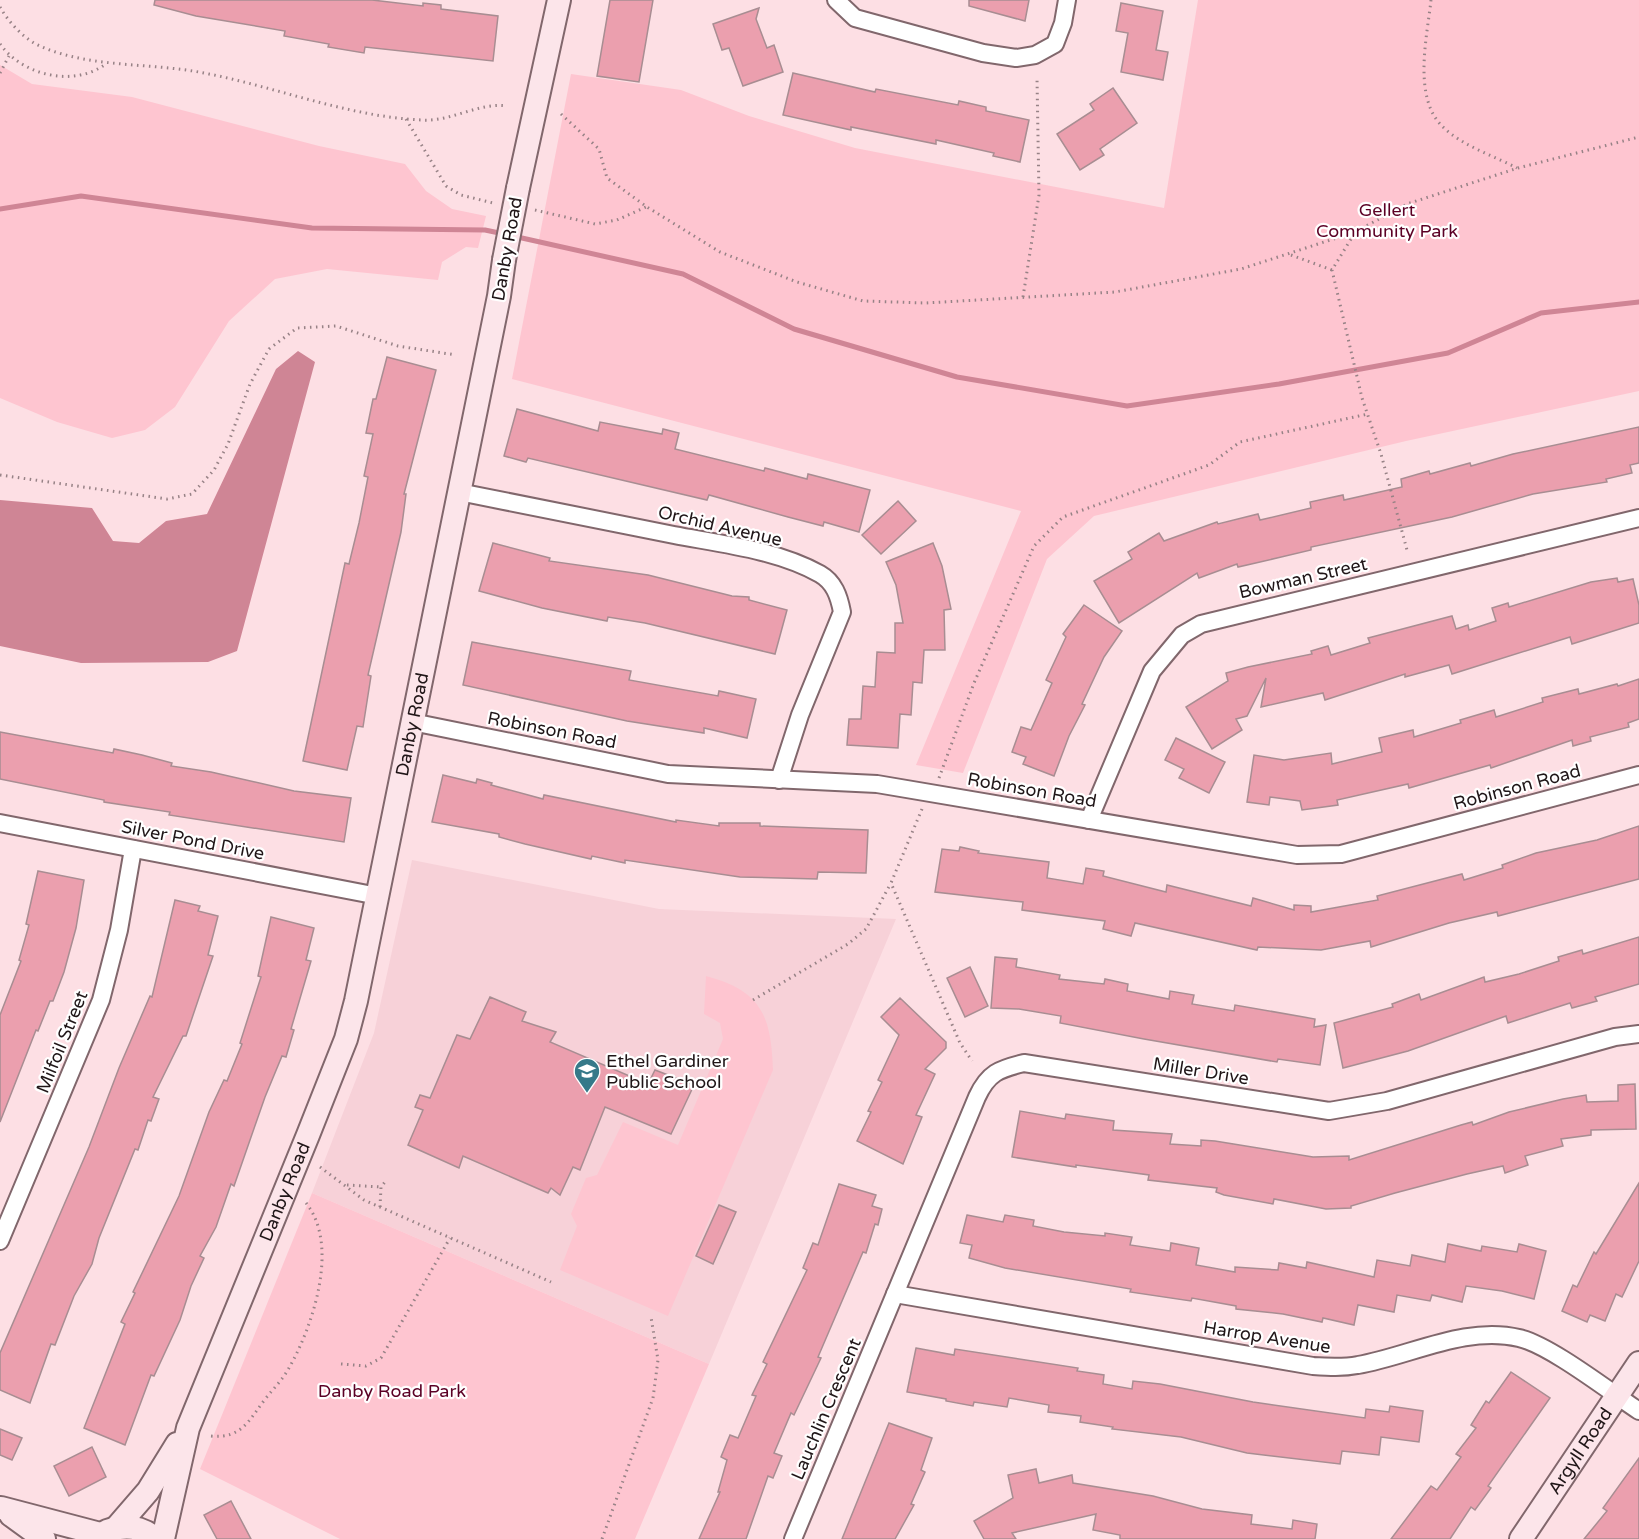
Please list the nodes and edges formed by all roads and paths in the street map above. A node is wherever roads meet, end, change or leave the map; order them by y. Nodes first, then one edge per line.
1 (559, 0) edge
2 (836, 0) edge
3 (1067, 0) edge
4 (1431, 0) edge
5 (0, 7) edge
6 (0, 44) edge
7 (9, 56) junction
8 (107, 63) junction
9 (0, 73) edge
10 (1036, 78) dead end
11 (507, 106) dead end
12 (561, 114) dead end
13 (406, 119) junction
14 (1639, 137) edge
15 (1518, 168) junction
16 (493, 203) dead end
17 (647, 207) junction
18 (535, 210) dead end
19 (1355, 232) junction
20 (1290, 254) junction
21 (1332, 270) junction
22 (1023, 297) junction
23 (456, 355) dead end
24 (1368, 414) junction
25 (0, 475) edge
26 (459, 492) junction
27 (1639, 518) edge
28 (1407, 550) dead end
29 (412, 722) junction
30 (1639, 775) edge
31 (939, 779) dead end
32 (779, 780) junction
33 (923, 807) dead end
34 (1089, 820) junction
35 (0, 823) edge
36 (133, 849) junction
37 (891, 883) junction
38 (378, 896) junction
39 (753, 1000) dead end
40 (1639, 1034) edge
41 (972, 1061) dead end
42 (320, 1167) dead end
43 (385, 1182) dead end
44 (345, 1185) junction
45 (381, 1187) junction
46 (306, 1203) dead end
47 (380, 1207) junction
48 (450, 1238) junction
49 (0, 1241) edge
50 (551, 1282) dead end
51 (895, 1294) junction
52 (651, 1317) dead end
53 (1639, 1363) edge
54 (341, 1364) dead end
55 (1616, 1396) junction
56 (1639, 1412) edge
57 (188, 1428) junction
58 (211, 1437) dead end
59 (1, 1508) edge
60 (104, 1534) edge
61 (44, 1539) edge
62 (156, 1539) edge
63 (163, 1539) edge
64 (602, 1539) edge
65 (793, 1539) edge
66 (1521, 1539) edge

1 - 26 street, Danby Road, bridge
2 - 3 street
4 - 15 path
5 - 8 path
6 - 7 path
7 - 8 path
7 - 9 path
8 - 13 path
10 - 22 path
11 - 13 path
12 - 17 path
13 - 16 path
14 - 15 path
15 - 19 path
17 - 18 path
17 - 22 path
19 - 20 path
19 - 21 path
20 - 21 path
20 - 22 path
21 - 24 path
23 - 25 path
24 - 28 path
24 - 31 path
26 - 29 street, Danby Road
26 - 32 street, Orchid Avenue
27 - 34 street, Bowman Street
29 - 32 street, Robinson Road
29 - 38 street, Danby Road
30 - 34 street, Robinson Road
32 - 34 street, Robinson Road
33 - 37 path
35 - 36 street, Silver Pond Drive
36 - 38 street, Silver Pond Drive
36 - 49 street, Milfoil Street
37 - 39 path
37 - 41 path
38 - 57 street, Danby Road
40 - 51 street, Miller Drive
42 - 44 path
43 - 45 path
44 - 45 path
44 - 47 path
45 - 47 path
46 - 58 path
47 - 48 path
48 - 50 path
48 - 54 path
51 - 55 street, Harrop Avenue
51 - 65 street, Lauchlin Crescent
52 - 64 path
53 - 55 street, Argyll Road
55 - 56 street, Harrop Avenue
55 - 66 street, Argyll Road
57 - 60 street, Danby Road
57 - 63 street, Danby Road
59 - 60 street
59 - 61 street
60 - 62 street

